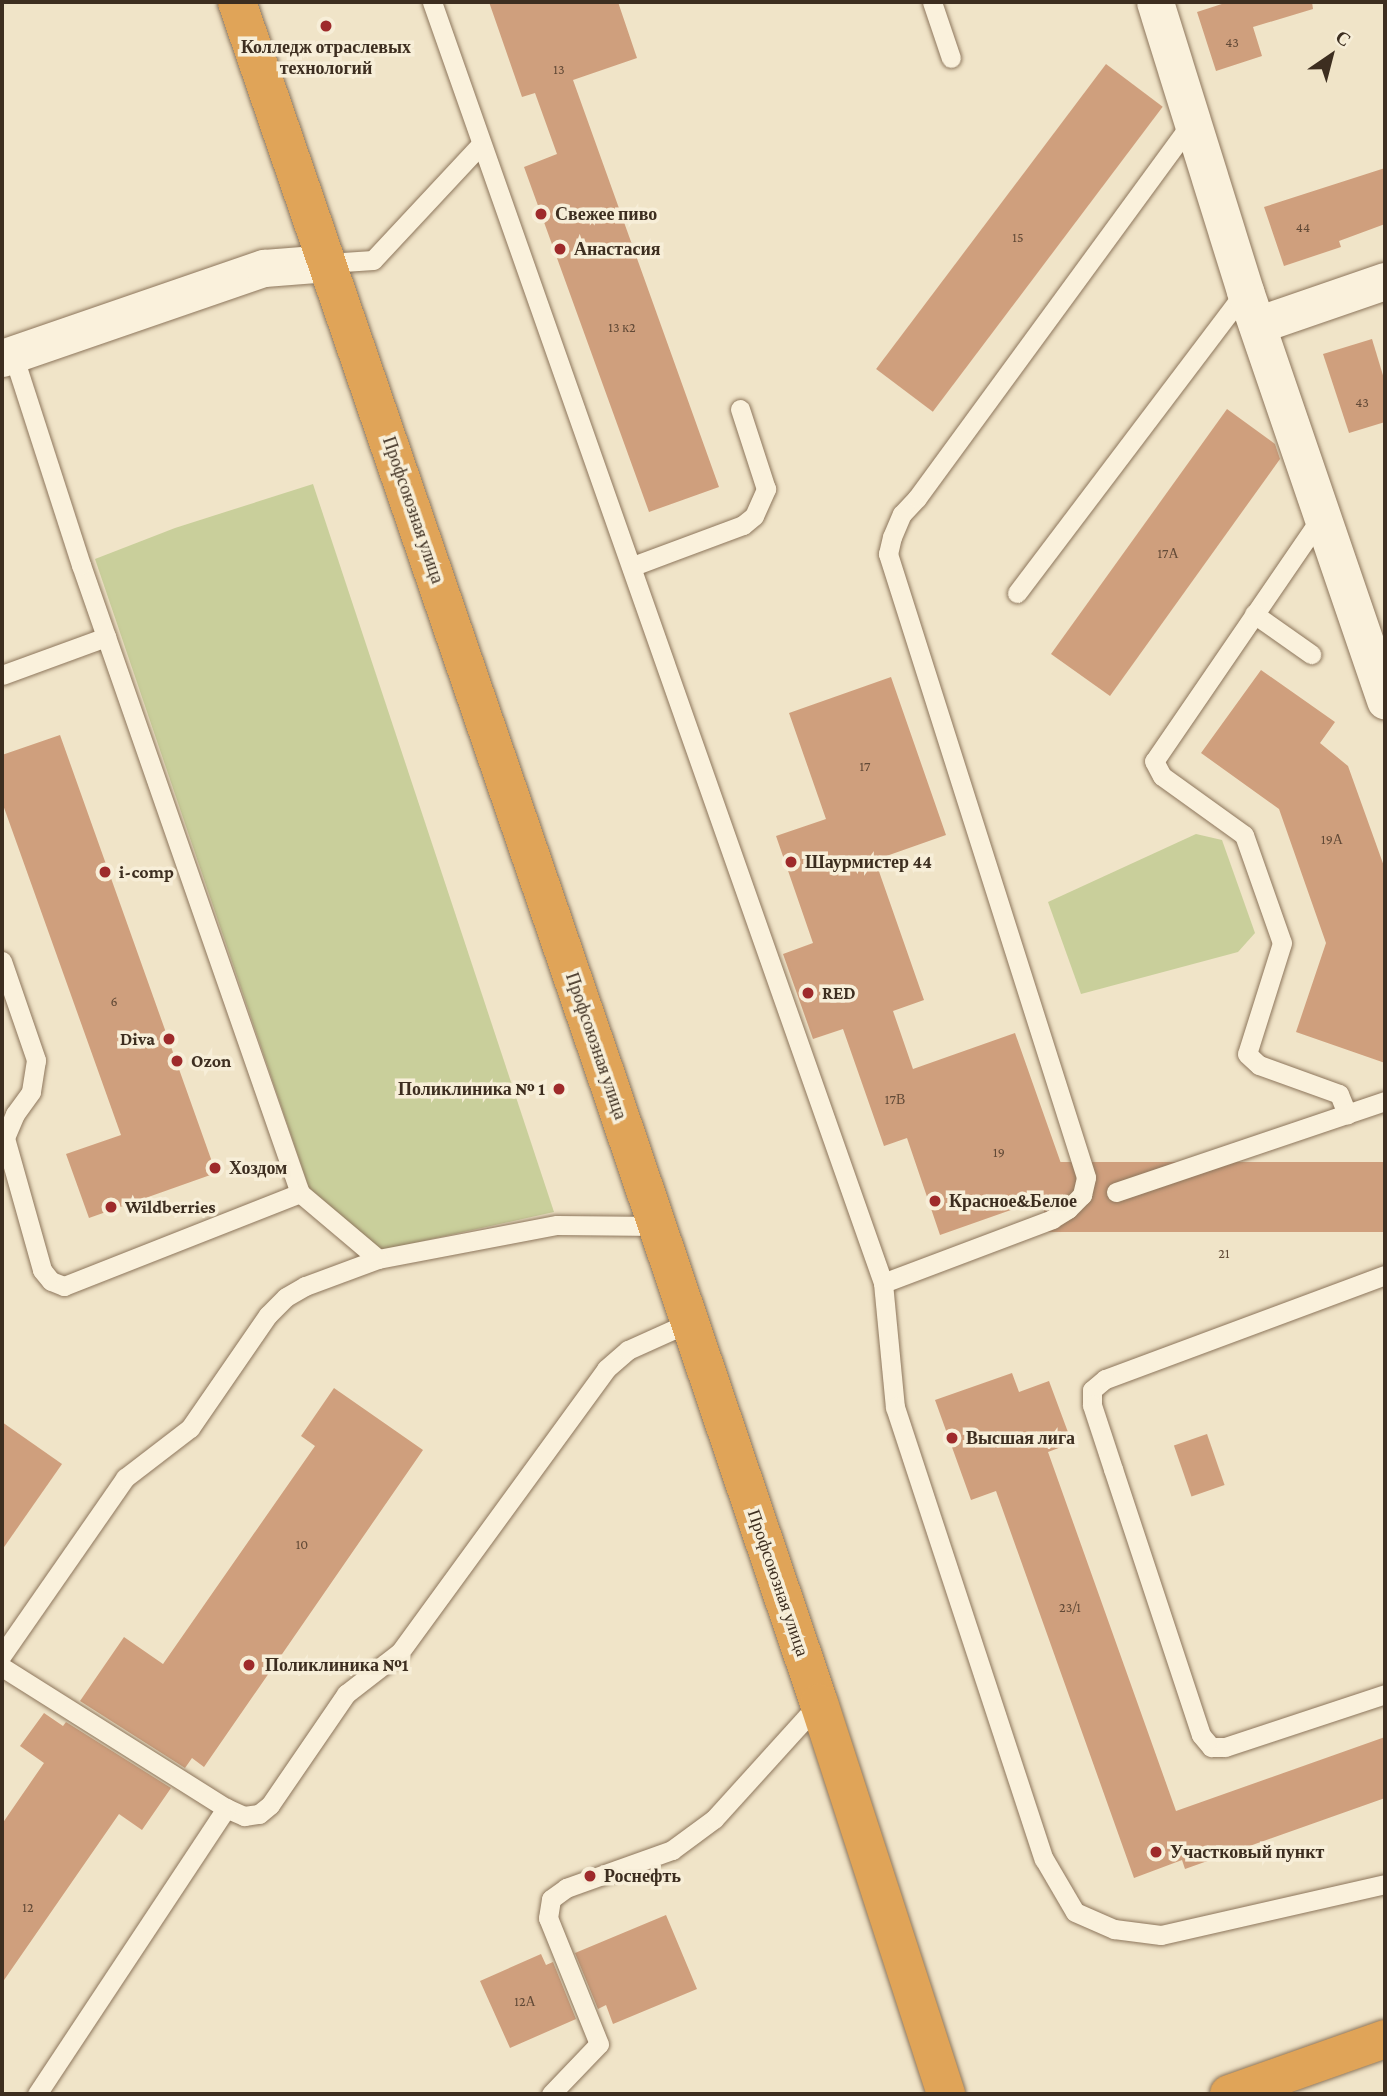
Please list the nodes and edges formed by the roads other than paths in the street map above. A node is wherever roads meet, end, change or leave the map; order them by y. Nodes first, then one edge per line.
1 (237, 2) edge
2 (432, 2) edge
3 (932, 2) edge
4 (1155, 2) edge
5 (951, 58) dead end
6 (1194, 120) junction
7 (481, 144) junction
8 (328, 263) junction
9 (1385, 281) edge
10 (1251, 308) junction
11 (7, 356) edge
12 (740, 410) dead end
13 (1322, 516) junction
14 (633, 566) junction
15 (1017, 593) dead end
16 (1254, 614) junction
17 (106, 637) junction
18 (1311, 654) dead end
19 (2, 676) edge
20 (1383, 686) edge
21 (2, 961) edge
22 (1385, 1101) edge
23 (1347, 1114) junction
24 (1116, 1192) dead end
25 (300, 1193) junction
26 (657, 1226) junction
27 (378, 1259) junction
28 (1385, 1275) edge
29 (883, 1283) junction
30 (690, 1322) junction
31 (2, 1655) edge
32 (2, 1667) edge
33 (1385, 1694) edge
34 (818, 1703) junction
35 (226, 1808) junction
36 (1385, 1884) edge
37 (1385, 2039) edge
38 (37, 2094) edge
39 (551, 2094) edge
40 (946, 2094) edge
41 (1229, 2094) edge

1 - 8 highway, Профсоюзная улица
2 - 7 lane
3 - 5 lane
4 - 6 street
6 - 10 street
6 - 29 lane
7 - 8 lane
7 - 14 lane
8 - 11 street
8 - 26 highway, Профсоюзная улица
9 - 10 street
10 - 13 street
10 - 15 lane
11 - 17 lane
12 - 14 lane
13 - 16 lane
13 - 20 street
14 - 29 lane
16 - 18 lane
16 - 23 lane
17 - 19 lane
17 - 25 lane
21 - 25 lane
22 - 23 lane
23 - 24 lane
25 - 27 lane
26 - 27 lane
26 - 30 highway, Профсоюзная улица
27 - 31 lane
28 - 33 lane
29 - 36 lane
30 - 34 highway, Профсоюзная улица
30 - 35 lane
32 - 35 lane
34 - 39 lane
34 - 40 highway, Профсоюзная улица
35 - 38 lane
37 - 41 highway

